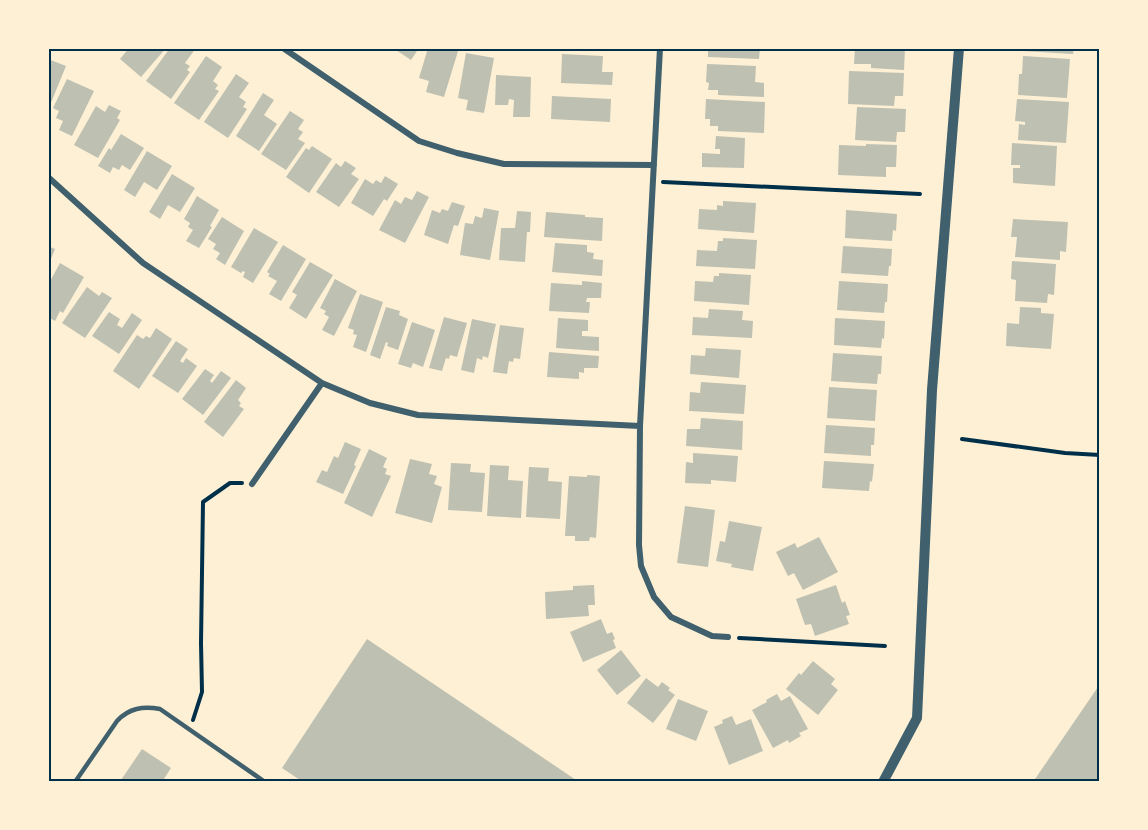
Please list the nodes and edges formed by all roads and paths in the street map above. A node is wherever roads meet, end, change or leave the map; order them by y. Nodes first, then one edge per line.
1 (283, 48) edge
2 (660, 48) edge
3 (959, 48) edge
4 (654, 165) junction
5 (48, 177) edge
6 (654, 181) junction
7 (920, 194) dead end
8 (322, 383) junction
9 (640, 426) junction
10 (962, 439) dead end
11 (1100, 455) edge
12 (252, 484) joint
13 (728, 638) joint
14 (885, 646) dead end
15 (190, 730) junction
16 (75, 782) edge
17 (265, 782) edge
18 (883, 782) edge

1 - 4 street
2 - 4 street
3 - 18 street
4 - 6 street
5 - 8 street
6 - 7 path
6 - 9 street
8 - 9 street
8 - 12 street
9 - 13 street
10 - 11 path
12 - 15 path
13 - 14 path
15 - 16 lane
15 - 17 lane

